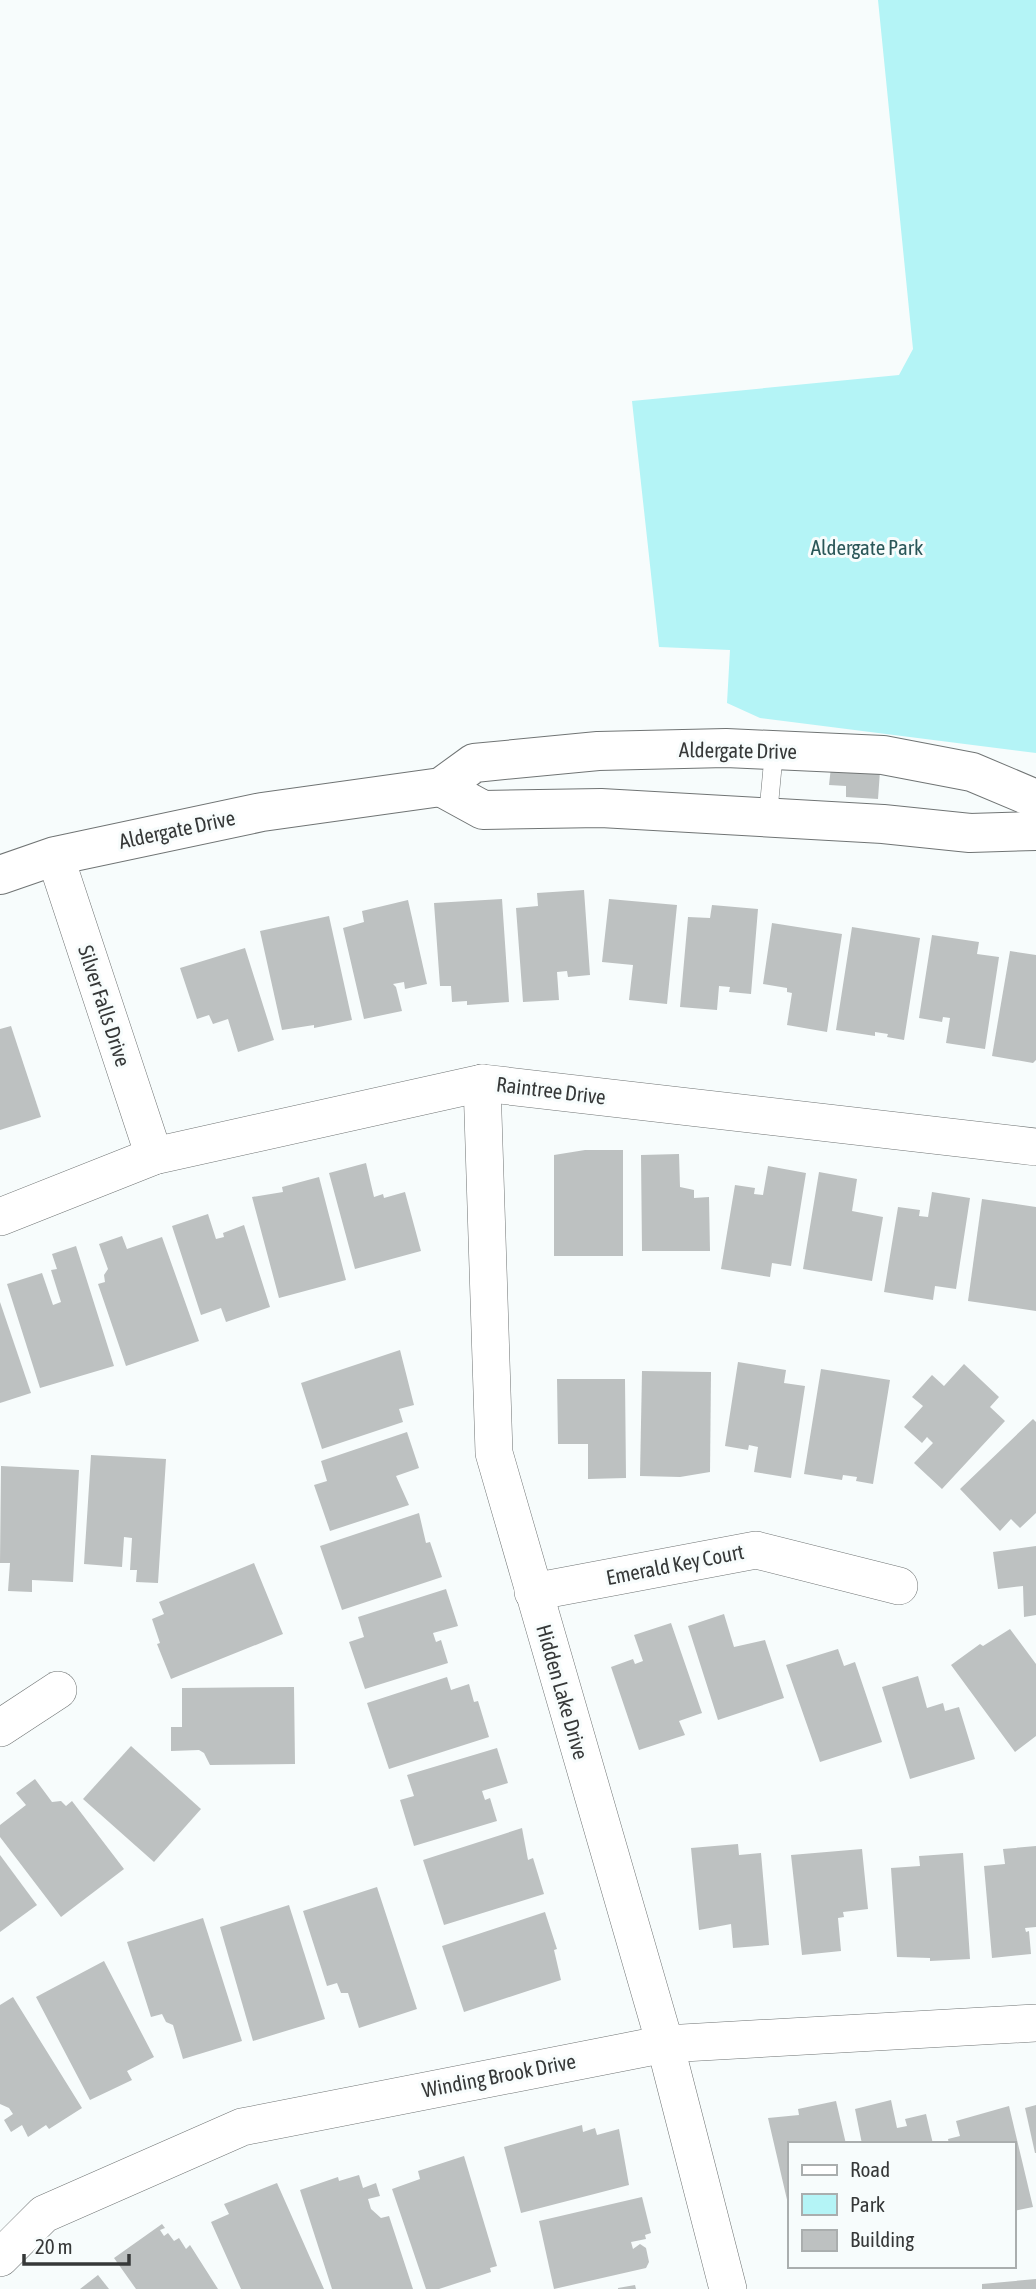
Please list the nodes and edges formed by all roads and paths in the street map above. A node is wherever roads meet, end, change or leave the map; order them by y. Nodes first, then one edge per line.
1 (774, 751) junction
2 (441, 787) junction
3 (1036, 799) edge
4 (768, 816) junction
5 (1036, 831) edge
6 (55, 856) junction
7 (0, 875) edge
8 (482, 1083) junction
9 (1036, 1147) edge
10 (154, 1156) junction
11 (0, 1217) edge
12 (899, 1586) dead end
13 (533, 1592) junction
14 (58, 1690) dead end
15 (0, 1728) edge
16 (1036, 2023) edge
17 (665, 2043) junction
18 (0, 2258) edge
19 (728, 2289) edge

1 - 2 street, Aldergate Drive
1 - 3 street, Aldergate Drive
1 - 4 lane
2 - 4 street
2 - 6 street, Aldergate Drive
4 - 5 street
6 - 7 street, Aldergate Drive
6 - 10 street, Silver Falls Drive
8 - 9 street, Raintree Drive
8 - 10 street, Raintree Drive
8 - 13 street, Hidden Lake Drive
10 - 11 street, Raintree Drive
12 - 13 street, Emerald Key Court
13 - 17 street, Hidden Lake Drive
14 - 15 street
16 - 17 street, Winding Brook Drive
17 - 18 street, Winding Brook Drive
17 - 19 street, Hidden Lake Drive

